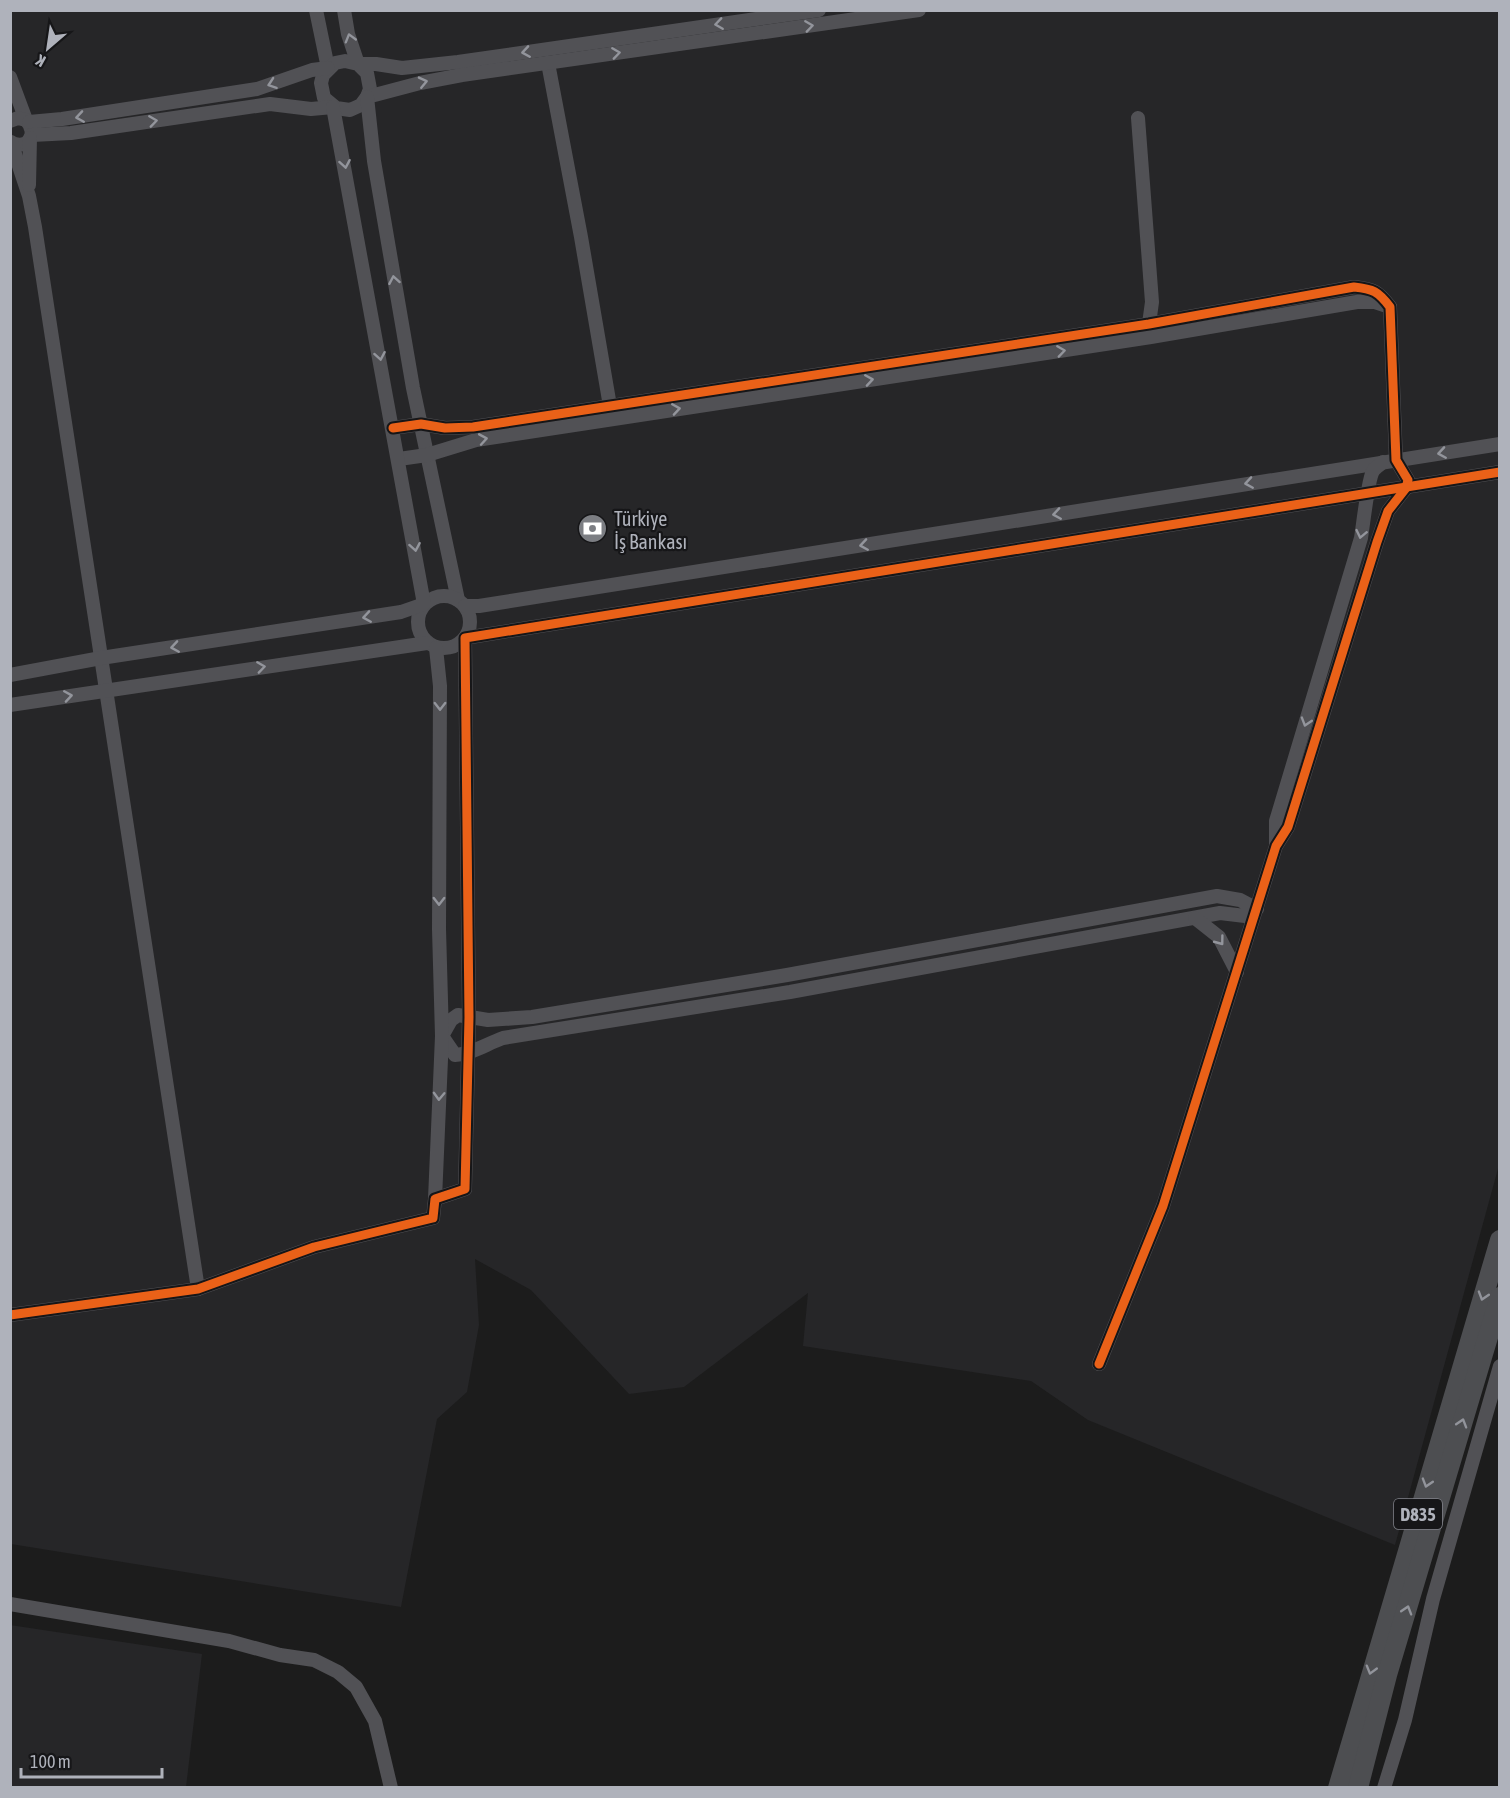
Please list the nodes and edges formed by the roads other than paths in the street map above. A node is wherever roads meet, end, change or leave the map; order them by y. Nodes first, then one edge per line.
1 (316, 10) edge
2 (344, 10) edge
3 (819, 10) edge
4 (919, 10) edge
5 (548, 63) junction
6 (358, 64) junction
7 (328, 68) junction
8 (10, 77) edge
9 (367, 98) junction
10 (333, 106) junction
11 (1138, 118) dead end
12 (10, 121) edge
13 (30, 129) junction
14 (11, 142) edge
15 (29, 196) junction
16 (1150, 331) junction
17 (735, 393) junction
18 (610, 406) junction
19 (624, 417) junction
20 (421, 424) junction
21 (393, 428) junction
22 (1500, 444) edge
23 (427, 455) junction
24 (399, 459) junction
25 (1390, 461) junction
26 (1500, 472) edge
27 (1406, 488) junction
28 (1368, 494) junction
29 (462, 603) junction
30 (424, 604) junction
31 (1341, 631) junction
32 (465, 638) junction
33 (432, 645) junction
34 (100, 658) junction
35 (10, 675) edge
36 (105, 690) junction
37 (10, 705) edge
38 (1257, 909) junction
39 (1195, 918) junction
40 (1237, 972) junction
41 (470, 1017) junction
42 (442, 1035) junction
43 (468, 1055) junction
44 (435, 1199) junction
45 (1500, 1240) edge
46 (198, 1289) junction
47 (1500, 1297) edge
48 (10, 1315) edge
49 (1099, 1364) dead end
50 (1500, 1366) edge
51 (10, 1604) edge
52 (391, 1788) edge
53 (1338, 1788) edge
54 (1358, 1788) edge
55 (1384, 1788) edge

1 - 7 street
6 -> 2 street
3 -> 6 street
5 -> 4 street
9 -> 5 street
5 - 18 street
6 - 7 street
6 - 9 street
7 - 10 street
7 -> 13 street
8 - 13 street
9 - 10 street
20 -> 9 street
13 -> 10 street
10 -> 21 street
11 - 16 street
12 - 13 street
13 - 14 street
13 - 15 street
14 - 15 street
15 - 34 street
16 - 17 street
16 - 25 street
17 - 18 street
19 -> 17 street
18 - 19 street
18 - 20 street
23 -> 19 street
20 - 21 street
20 - 23 street
21 - 24 street
22 -> 25 street
23 - 24 street
23 - 29 street
24 -> 30 street
25 - 27 street
25 - 28 street
25 -> 29 street
26 - 27 street
27 - 28 street
27 - 31 street
28 -> 31 street
28 - 32 street
29 - 30 street
29 - 32 street
30 - 33 street
30 -> 34 street
31 - 38 street
32 - 33 street
32 - 41 street
36 -> 33 street
33 -> 42 street
34 - 35 street
34 - 36 street
37 -> 36 street
36 - 46 street
38 - 39 street
38 - 40 street
38 - 41 street
39 -> 40 street
39 - 43 street
40 - 49 street
41 - 42 street
41 - 43 street
42 - 43 street
42 -> 44 street
43 - 44 street
44 - 46 street
45 -> 53 highway, D835
46 - 48 street
54 -> 47 highway, D835
50 - 55 street
51 - 52 street

